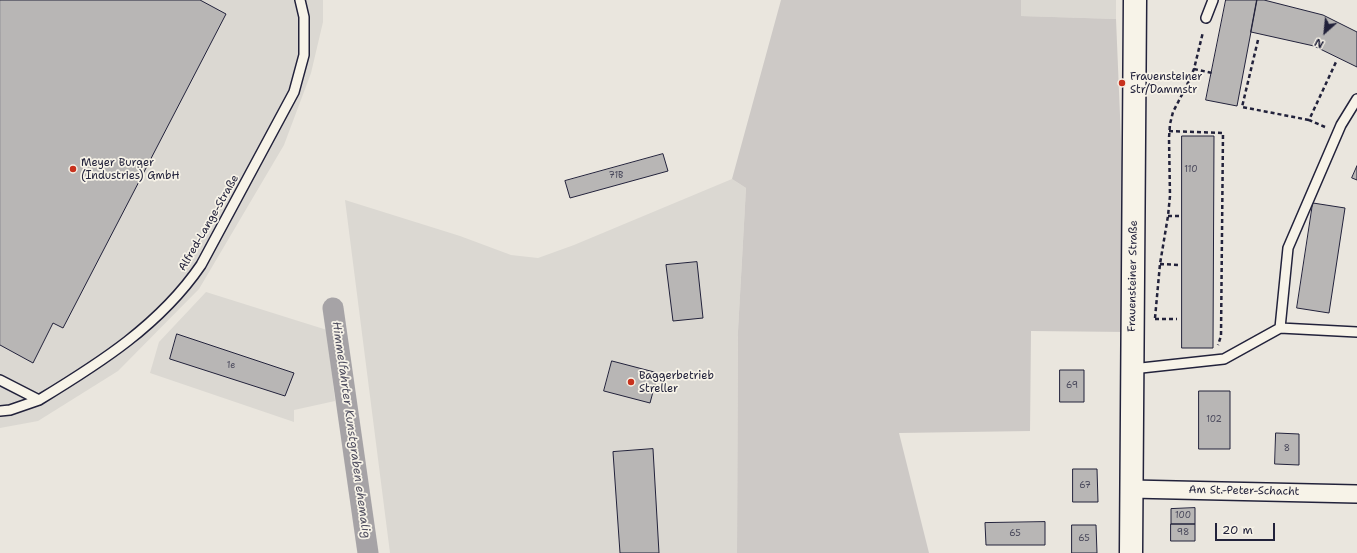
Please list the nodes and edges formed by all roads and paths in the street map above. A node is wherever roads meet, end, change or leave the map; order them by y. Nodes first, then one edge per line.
1 (300, 0) edge
2 (1135, 0) edge
3 (1213, 0) edge
4 (1206, 18) joint
5 (1258, 40) dead end
6 (1336, 62) dead end
7 (1194, 69) junction
8 (1212, 73) dead end
9 (1357, 99) edge
10 (1309, 120) junction
11 (1169, 131) junction
12 (1338, 132) junction
13 (1168, 216) junction
14 (1182, 216) dead end
15 (1160, 264) junction
16 (1179, 265) dead end
17 (1155, 319) junction
18 (1177, 319) dead end
19 (1155, 327) dead end
20 (1280, 328) junction
21 (1357, 332) edge
22 (1212, 360) junction
23 (1132, 369) junction
24 (0, 380) edge
25 (39, 400) junction
26 (0, 411) edge
27 (1131, 489) junction
28 (1357, 494) edge
29 (1131, 553) edge

1 - 25 lane, Alfred-Lange-Straße
2 - 23 main road, Frauensteiner Straße
3 - 4 lane
4 - 7 path
5 - 10 path
6 - 10 path
7 - 8 path
7 - 11 path
9 - 12 lane
10 - 12 path
11 - 13 path
11 - 22 path
12 - 20 lane
13 - 14 path
13 - 15 path
15 - 16 path
15 - 17 path
17 - 18 path
17 - 19 path
20 - 21 lane
20 - 22 lane
22 - 23 lane
23 - 27 main road, Frauensteiner Straße
24 - 25 lane
25 - 26 lane, Alfred-Lange-Straße
27 - 28 street, Am St.-Peter-Schacht
27 - 29 main road, Frauensteiner Straße

